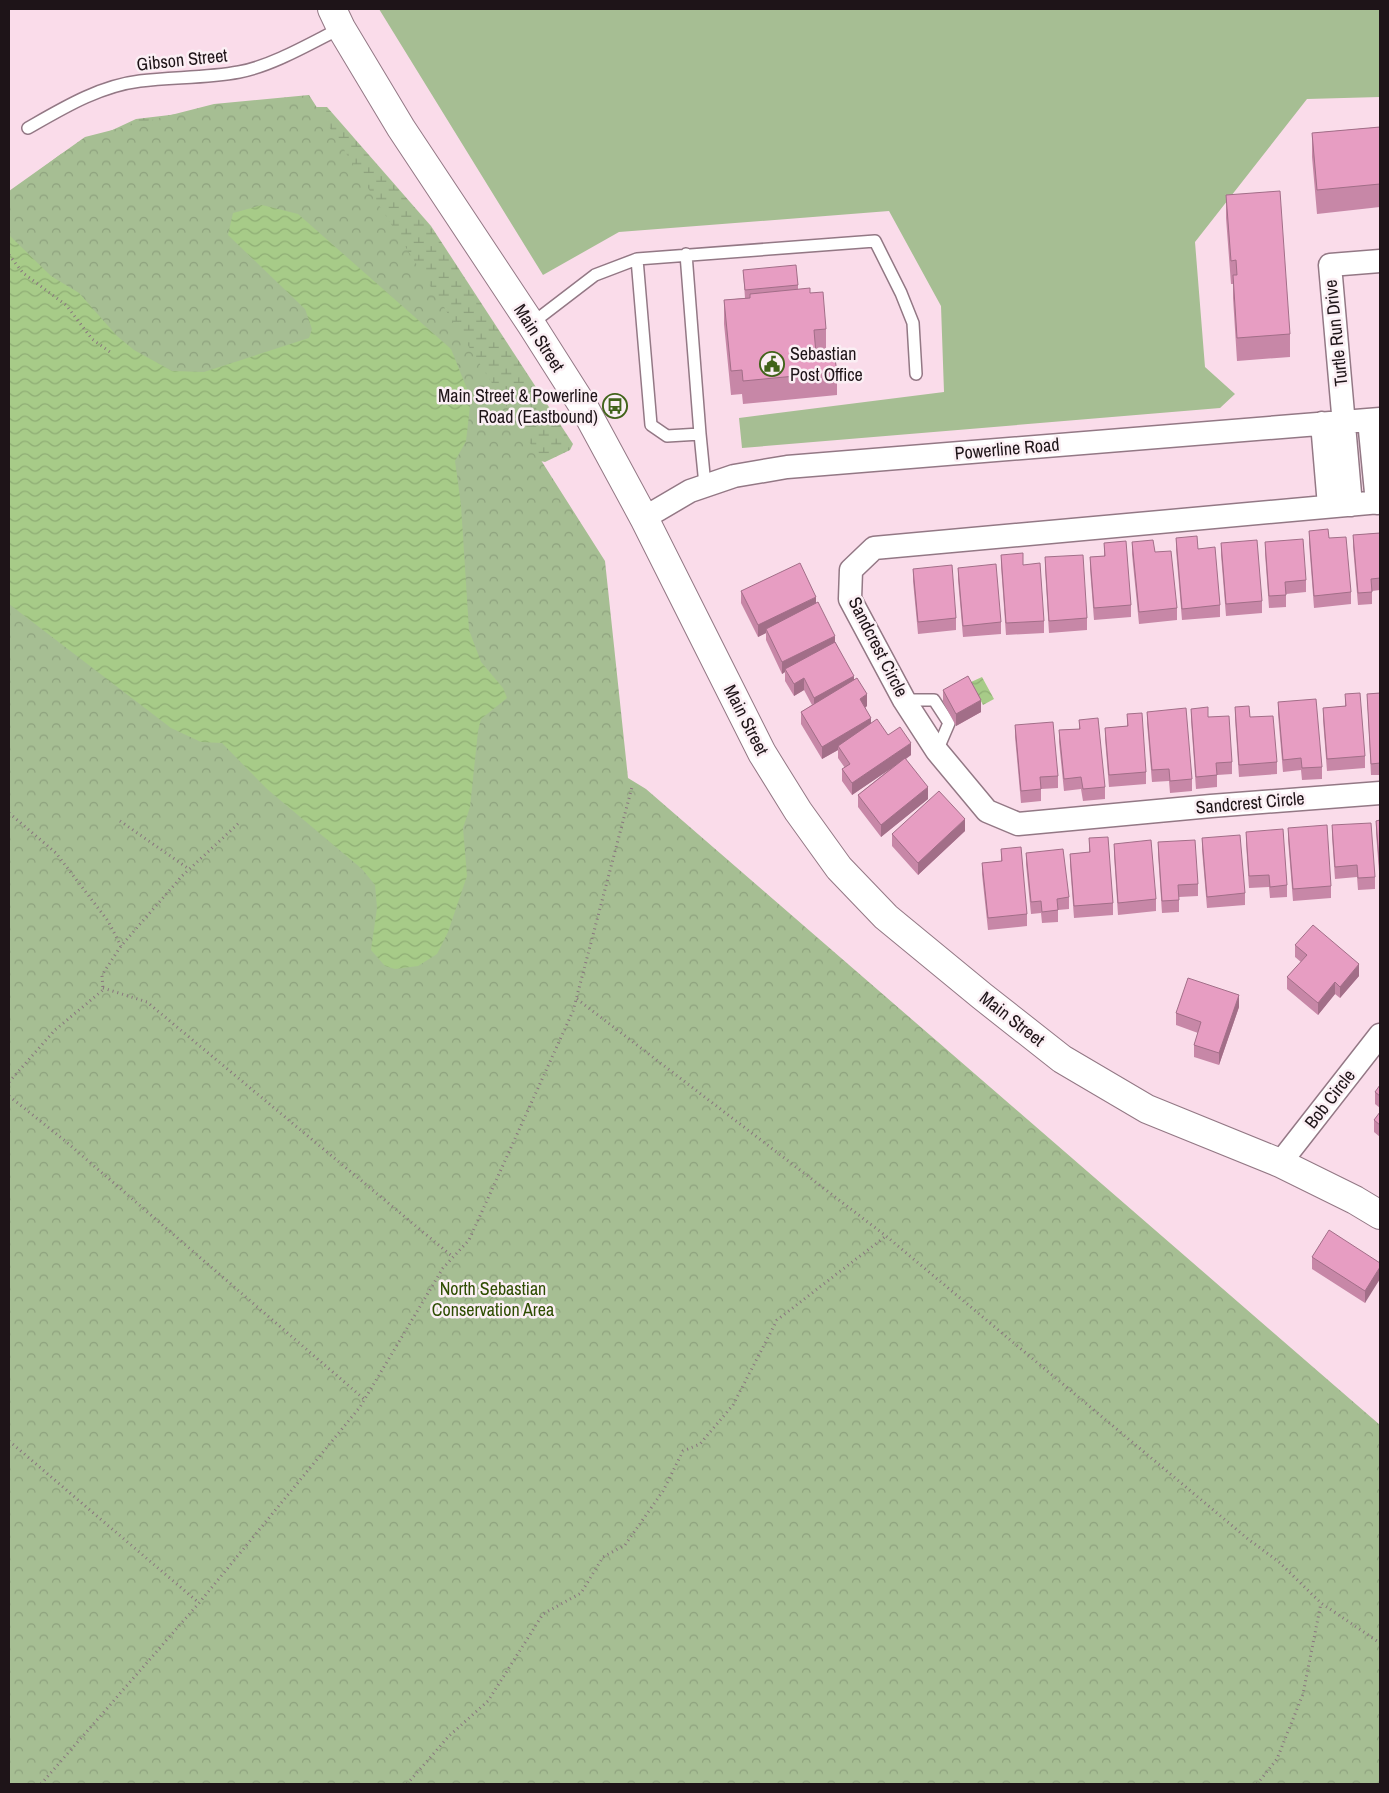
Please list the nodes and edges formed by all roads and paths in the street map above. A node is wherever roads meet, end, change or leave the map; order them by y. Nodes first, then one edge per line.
1 (337, 19) edge
2 (28, 128) dead end
3 (686, 254) junction
4 (9, 255) edge
5 (637, 259) junction
6 (1380, 261) edge
7 (530, 324) junction
8 (110, 352) dead end
9 (916, 374) dead end
10 (1374, 419) edge
11 (1345, 422) junction
12 (1322, 423) junction
13 (700, 434) junction
14 (705, 485) junction
15 (1379, 503) edge
16 (1340, 506) junction
17 (644, 518) junction
18 (632, 787) dead end
19 (1380, 793) edge
20 (9, 813) edge
21 (120, 821) dead end
22 (240, 822) dead end
23 (189, 869) junction
24 (121, 946) junction
25 (103, 988) junction
26 (576, 999) junction
27 (1380, 1035) edge
28 (9, 1082) edge
29 (9, 1096) edge
30 (1280, 1163) junction
31 (1380, 1215) edge
32 (886, 1236) junction
33 (453, 1257) junction
34 (364, 1399) junction
35 (9, 1441) edge
36 (199, 1603) junction
37 (1321, 1603) junction
38 (1380, 1643) edge
39 (41, 1784) edge
40 (406, 1784) edge
41 (1257, 1784) edge

1 - 2 lane, Gibson Street
1 - 7 street, Main Street
3 - 5 lane
3 - 9 lane
3 - 13 lane
4 - 8 path
5 - 7 lane
5 - 13 lane
6 - 11 street, Turtle Run Drive
7 - 17 street, Main Street
10 - 11 street, Powerline Road
10 - 15 street
11 - 12 street, Powerline Road
11 - 16 street
12 - 14 street, Powerline Road
12 - 16 street
13 - 14 lane
14 - 17 street, Powerline Road
15 - 16 street, Sandcrest Circle
16 - 19 street, Sandcrest Circle
17 - 30 street, Main Street
18 - 26 path
20 - 24 path
21 - 23 path
22 - 23 path
23 - 24 path
24 - 25 path
25 - 28 path
25 - 33 path
26 - 32 path
26 - 33 path
27 - 30 street, Bob Circle
29 - 34 path
30 - 31 street, Main Street
32 - 37 path
32 - 40 path
33 - 34 path
34 - 36 path
35 - 36 path
36 - 39 path
37 - 38 path
37 - 41 path

